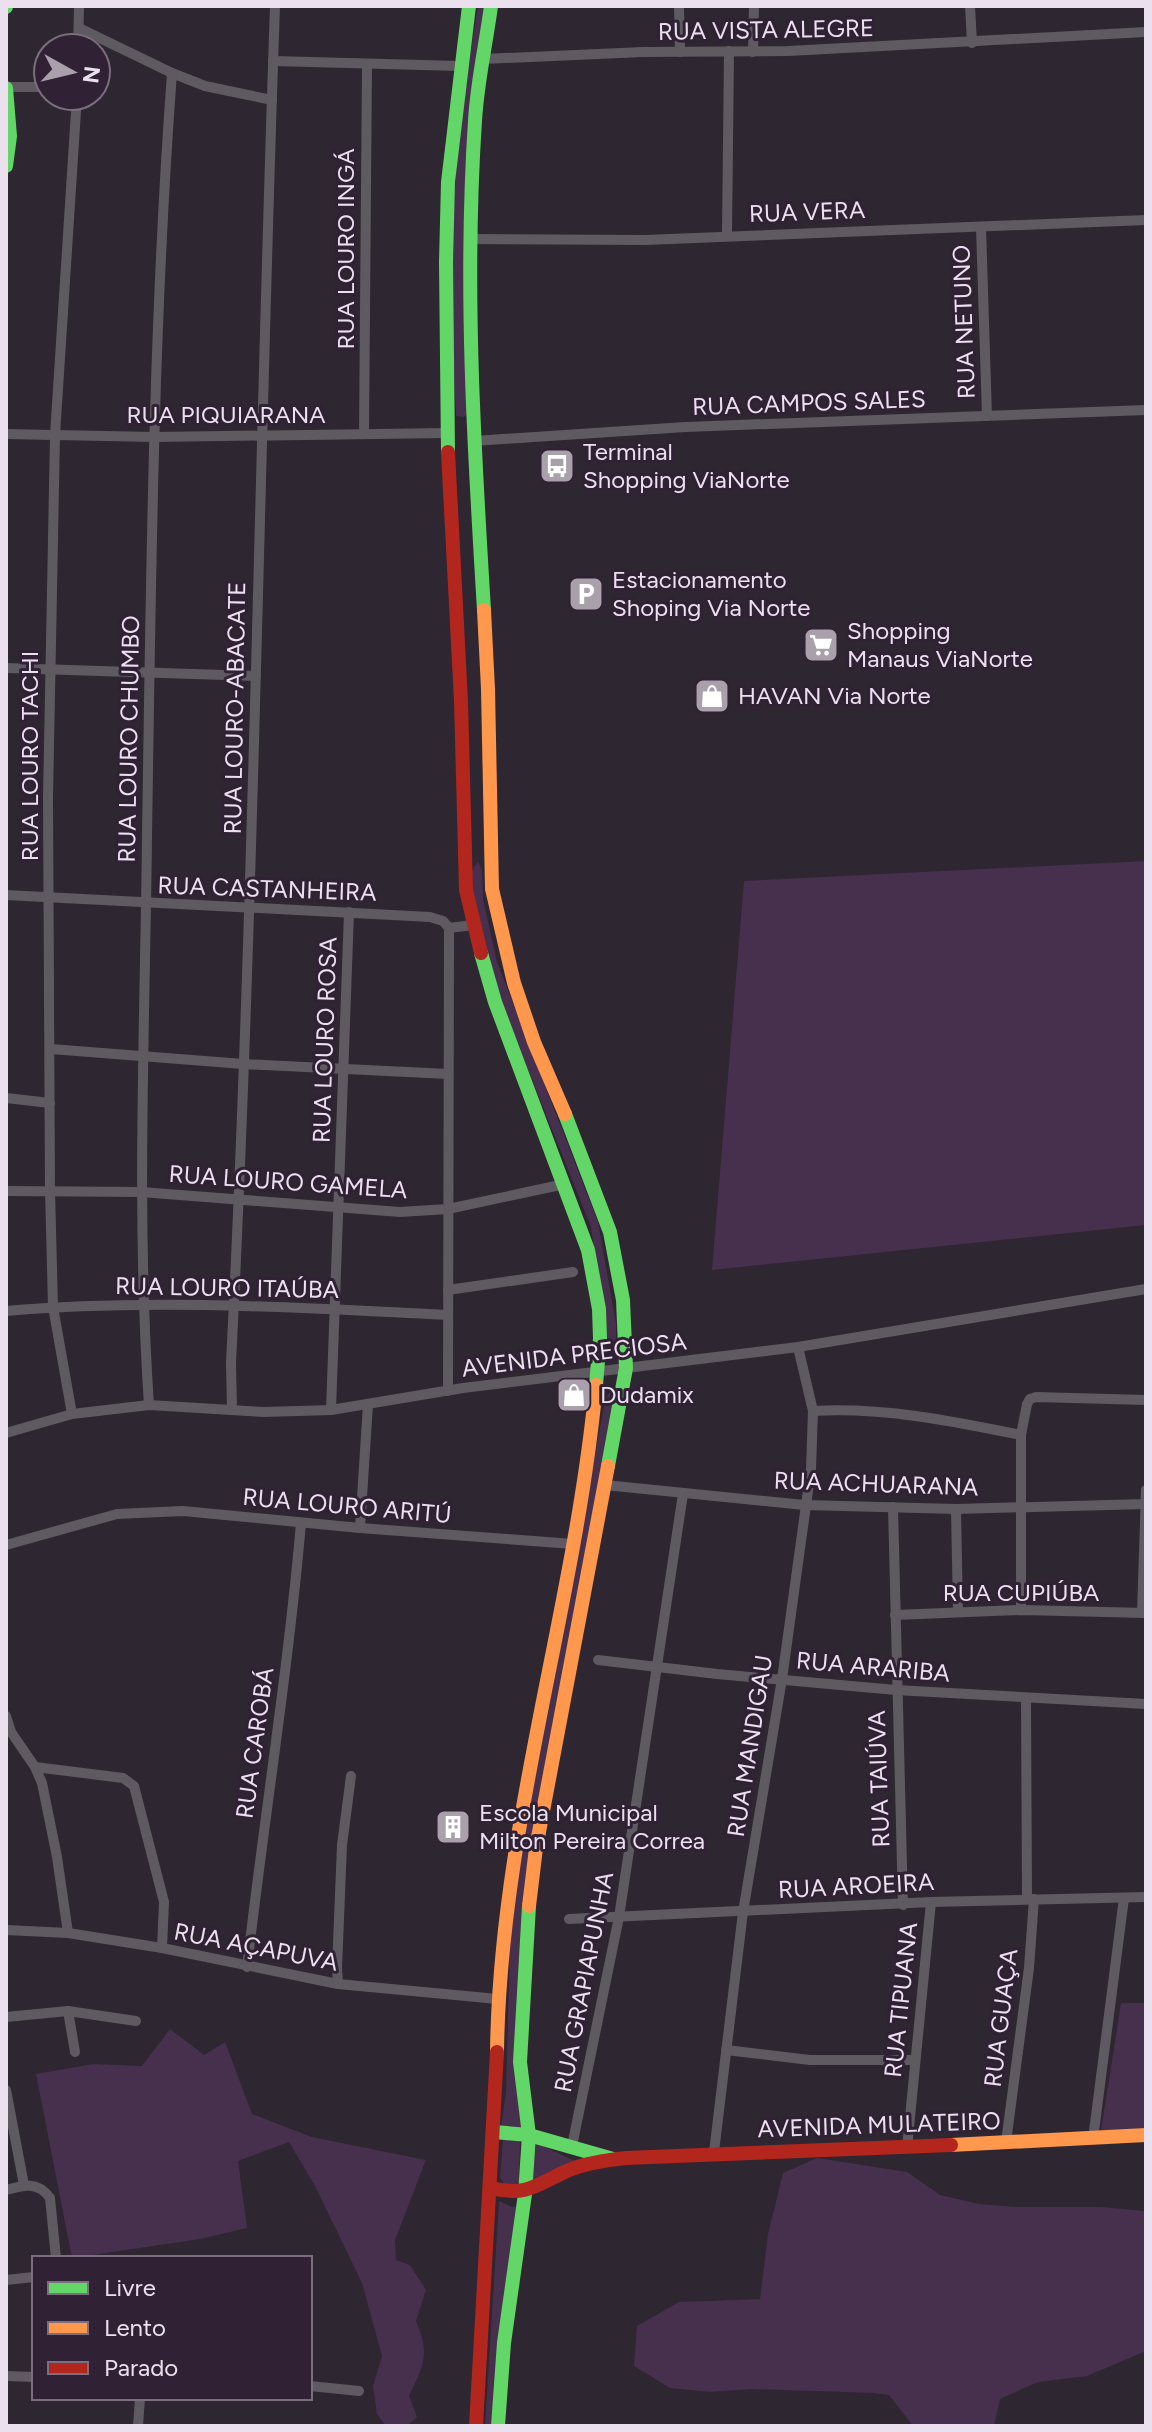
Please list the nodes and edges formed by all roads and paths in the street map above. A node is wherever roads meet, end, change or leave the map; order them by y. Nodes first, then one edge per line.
1 (79, 6) edge
2 (275, 6) edge
3 (469, 6) edge
4 (491, 6) edge
5 (679, 6) edge
6 (754, 6) edge
7 (970, 6) edge
8 (79, 28) junction
9 (79, 32) edge
10 (1146, 32) edge
11 (972, 43) junction
12 (729, 51) junction
13 (680, 52) junction
14 (753, 52) junction
15 (483, 59) junction
16 (273, 61) junction
17 (367, 64) junction
18 (459, 66) junction
19 (172, 73) junction
20 (6, 87) edge
21 (32, 87) edge
22 (272, 100) junction
23 (76, 112) edge
24 (6, 166) edge
25 (1146, 220) edge
26 (981, 227) junction
27 (727, 235) junction
28 (469, 239) junction
29 (1146, 410) edge
30 (987, 416) junction
31 (447, 433) junction
32 (6, 434) edge
33 (364, 434) junction
34 (55, 435) junction
35 (263, 435) junction
36 (155, 437) junction
37 (474, 441) junction
38 (6, 668) edge
39 (50, 668) junction
40 (150, 671) junction
41 (256, 676) junction
42 (6, 895) edge
43 (50, 899) junction
44 (146, 904) junction
45 (251, 908) junction
46 (349, 912) junction
47 (473, 925) junction
48 (449, 928) junction
49 (51, 1049) junction
50 (141, 1054) junction
51 (243, 1064) junction
52 (344, 1067) junction
53 (448, 1074) junction
54 (6, 1098) edge
55 (50, 1103) junction
56 (565, 1184) junction
57 (50, 1190) junction
58 (6, 1191) edge
59 (141, 1192) junction
60 (240, 1201) junction
61 (339, 1207) junction
62 (448, 1209) junction
63 (573, 1272) dead end
64 (1146, 1289) edge
65 (448, 1290) junction
66 (142, 1306) junction
67 (234, 1306) junction
68 (53, 1307) junction
69 (335, 1309) junction
70 (6, 1311) edge
71 (448, 1315) junction
72 (798, 1347) junction
73 (626, 1368) junction
74 (598, 1372) junction
75 (448, 1391) junction
76 (1146, 1400) edge
77 (368, 1404) junction
78 (149, 1405) junction
79 (232, 1410) junction
80 (331, 1410) junction
81 (813, 1411) junction
82 (72, 1414) junction
83 (6, 1433) edge
84 (1021, 1435) junction
85 (605, 1485) junction
86 (1146, 1490) edge
87 (683, 1494) junction
88 (1146, 1504) edge
89 (805, 1505) junction
90 (893, 1507) junction
91 (1021, 1507) junction
92 (956, 1509) junction
93 (301, 1523) junction
94 (360, 1528) junction
95 (573, 1544) junction
96 (6, 1545) edge
97 (1021, 1610) junction
98 (958, 1612) junction
99 (1144, 1613) edge
100 (895, 1615) junction
101 (598, 1660) dead end
102 (659, 1668) junction
103 (782, 1679) junction
104 (896, 1690) junction
105 (1026, 1699) junction
106 (1146, 1704) edge
107 (6, 1716) edge
108 (8, 1731) edge
109 (35, 1767) junction
110 (351, 1776) dead end
111 (1146, 1897) edge
112 (1124, 1898) junction
113 (1030, 1899) junction
114 (931, 1902) junction
115 (903, 1905) junction
116 (743, 1912) junction
117 (619, 1917) junction
118 (569, 1919) dead end
119 (6, 1930) edge
120 (68, 1933) junction
121 (162, 1948) junction
122 (247, 1967) junction
123 (338, 1984) junction
124 (498, 1999) junction
125 (68, 2011) junction
126 (6, 2017) edge
127 (136, 2021) dead end
128 (726, 2050) junction
129 (75, 2052) dead end
130 (915, 2060) junction
131 (6, 2090) edge
132 (494, 2132) junction
133 (529, 2135) junction
134 (1146, 2135) edge
135 (1093, 2139) junction
136 (1006, 2142) junction
137 (572, 2146) junction
138 (907, 2148) junction
139 (714, 2152) junction
140 (613, 2159) junction
141 (24, 2185) junction
142 (491, 2188) junction
143 (6, 2190) edge
144 (525, 2194) junction
145 (56, 2256) edge
146 (32, 2277) edge
147 (6, 2280) edge
148 (6, 2376) edge
149 (32, 2377) edge
150 (312, 2386) edge
151 (359, 2391) dead end
152 (140, 2400) edge
153 (138, 2426) edge
154 (476, 2426) edge
155 (498, 2426) edge

1 - 8 street
2 - 16 street, RUA LOURO-ABACATE
3 - 18 main road
4 - 15 main road
5 - 13 street
6 - 14 street
7 - 11 street
8 - 9 street
8 - 19 street
10 - 11 street, RUA VISTA ALEGRE
11 - 14 street, RUA VISTA ALEGRE
12 - 13 street, RUA VISTA ALEGRE
12 - 14 street, RUA VISTA ALEGRE
12 - 27 street
13 - 15 street, RUA VISTA ALEGRE
15 - 28 main road
16 - 17 street
16 - 22 street, RUA LOURO-ABACATE
17 - 18 street
17 - 33 street, RUA LOURO INGÁ
18 - 31 main road
19 - 22 street
19 - 36 street, RUA LOURO CHUMBO
20 - 21 street
20 - 24 main road
22 - 35 street, RUA LOURO-ABACATE
23 - 34 street, RUA LOURO TACHI
25 - 26 street, RUA VERA
26 - 27 street, RUA VERA
26 - 30 street, RUA NETUNO
27 - 28 street, RUA VERA
28 - 37 main road
29 - 30 street, RUA CAMPOS SALES
30 - 37 street, RUA CAMPOS SALES
31 - 33 street, RUA PIQUIARANA
31 - 47 main road
32 - 34 street, RUA PIQUIARANA
33 - 35 street, RUA PIQUIARANA
34 - 36 street, RUA PIQUIARANA
34 - 39 street, RUA LOURO TACHI
35 - 36 street, RUA PIQUIARANA
35 - 41 street, RUA LOURO-ABACATE
36 - 40 street, RUA LOURO CHUMBO
37 - 73 main road
38 - 39 street
39 - 40 street
39 - 43 street, RUA LOURO TACHI
40 - 41 street
40 - 44 street, RUA LOURO CHUMBO
41 - 45 street, RUA LOURO-ABACATE
42 - 43 street, RUA CASTANHEIRA
43 - 44 street, RUA CASTANHEIRA
43 - 49 street, RUA LOURO TACHI
44 - 45 street, RUA CASTANHEIRA
44 - 50 street, RUA LOURO CHUMBO
45 - 46 street, RUA CASTANHEIRA
45 - 51 street, RUA LOURO-ABACATE
46 - 48 street, RUA CASTANHEIRA
46 - 52 street, RUA LOURO ROSA
47 - 48 street
47 - 56 main road
48 - 53 street
49 - 50 street
49 - 55 street, RUA LOURO TACHI
50 - 51 street
50 - 59 street, RUA LOURO CHUMBO
51 - 52 street
51 - 60 street, RUA LOURO-ABACATE
52 - 53 street
52 - 61 street, RUA LOURO ROSA
53 - 62 street
54 - 55 street
55 - 57 street, RUA LOURO TACHI
56 - 62 street, RUA LOURO GAMELA
56 - 74 main road
57 - 58 street, RUA LOURO GAMELA
57 - 59 street, RUA LOURO GAMELA
57 - 68 street, RUA LOURO TACHI
59 - 60 street, RUA LOURO GAMELA
59 - 66 street, RUA LOURO CHUMBO
60 - 61 street, RUA LOURO GAMELA
60 - 67 street, RUA LOURO-ABACATE
61 - 62 street, RUA LOURO GAMELA
61 - 69 street, RUA LOURO ROSA
62 - 65 street
63 - 65 street
64 - 72 street, AVENIDA PRECIOSA
65 - 71 street
66 - 67 street, RUA LOURO ITAÚBA
66 - 68 street, RUA LOURO ITAÚBA
66 - 78 street, RUA LOURO CHUMBO
67 - 69 street, RUA LOURO ITAÚBA
67 - 79 street, RUA LOURO-ABACATE
68 - 70 street, RUA LOURO ITAÚBA
68 - 82 street, RUA LOURO TACHI
69 - 71 street, RUA LOURO ITAÚBA
69 - 80 street, RUA LOURO ROSA
71 - 75 street
72 - 73 street, AVENIDA PRECIOSA
72 - 81 street, RUA MANDIGAU
73 - 74 street, AVENIDA PRECIOSA
73 - 85 main road
74 - 75 street, AVENIDA PRECIOSA
74 - 95 main road
75 - 77 street, AVENIDA PRECIOSA
76 - 84 street
77 - 80 street, AVENIDA PRECIOSA
77 - 94 street
78 - 79 street, AVENIDA PRECIOSA
78 - 82 street, AVENIDA PRECIOSA
79 - 80 street, AVENIDA PRECIOSA
81 - 84 street
81 - 89 street, RUA MANDIGAU
82 - 83 street, AVENIDA PRECIOSA
84 - 91 street
85 - 87 street, RUA ACHUARANA
85 - 133 main road
86 - 88 street
87 - 89 street, RUA ACHUARANA
87 - 102 street, RUA GRAPIAPUNHA
88 - 91 street, RUA ACHUARANA
88 - 99 street
89 - 90 street, RUA ACHUARANA
89 - 103 street, RUA MANDIGAU
90 - 92 street, RUA ACHUARANA
90 - 100 street, RUA TAIÚVA
91 - 92 street, RUA ACHUARANA
91 - 97 street
92 - 98 street
93 - 94 street, RUA LOURO ARITÚ
93 - 96 street, RUA LOURO ARITÚ
93 - 122 street, RUA CAROBÁ
94 - 95 street, RUA LOURO ARITÚ
95 - 124 main road
97 - 98 street, RUA CUPIÚBA
97 - 99 street, RUA CUPIÚBA
98 - 100 street, RUA CUPIÚBA
100 - 104 street, RUA TAIÚVA
101 - 102 street, RUA ARARIBA
102 - 103 street, RUA ARARIBA
102 - 117 street, RUA GRAPIAPUNHA
103 - 104 street, RUA ARARIBA
103 - 116 street, RUA MANDIGAU
104 - 105 street, RUA ARARIBA
104 - 115 street, RUA TAIÚVA
105 - 106 street, RUA ARARIBA
105 - 113 street, RUA GUAÇA
107 - 108 street
108 - 109 street
109 - 120 street
109 - 121 street
110 - 123 street
111 - 112 street, RUA AROEIRA
112 - 113 street, RUA AROEIRA
112 - 135 street
113 - 114 street, RUA AROEIRA
113 - 136 street, RUA GUAÇA
114 - 115 street, RUA AROEIRA
114 - 130 street, RUA TIPUANA
115 - 116 street, RUA AROEIRA
116 - 117 street, RUA AROEIRA
116 - 128 street, RUA MANDIGAU
117 - 118 street, RUA AROEIRA
117 - 137 street, RUA GRAPIAPUNHA
119 - 120 street, RUA AÇAPUVA
120 - 121 street, RUA AÇAPUVA
121 - 122 street, RUA AÇAPUVA
122 - 123 street, RUA AÇAPUVA
123 - 124 street, RUA AÇAPUVA
124 - 132 main road
125 - 126 street
125 - 127 street
125 - 129 street
128 - 130 street
128 - 139 street, RUA MANDIGAU
130 - 138 street, RUA TIPUANA
131 - 141 street
132 - 133 main road, AVENIDA MULATEIRO
132 - 142 main road
133 - 137 main road, AVENIDA MULATEIRO
133 - 144 main road
134 - 135 main road, AVENIDA MULATEIRO
135 - 136 main road, AVENIDA MULATEIRO
136 - 138 main road, AVENIDA MULATEIRO
137 - 140 main road, AVENIDA MULATEIRO
138 - 139 main road, AVENIDA MULATEIRO
139 - 140 main road, AVENIDA MULATEIRO
140 - 144 main road, AVENIDA MULATEIRO
141 - 143 street
141 - 145 street
142 - 144 main road
142 - 154 main road
144 - 155 main road
146 - 147 street
148 - 149 street
150 - 151 street
152 - 153 street

